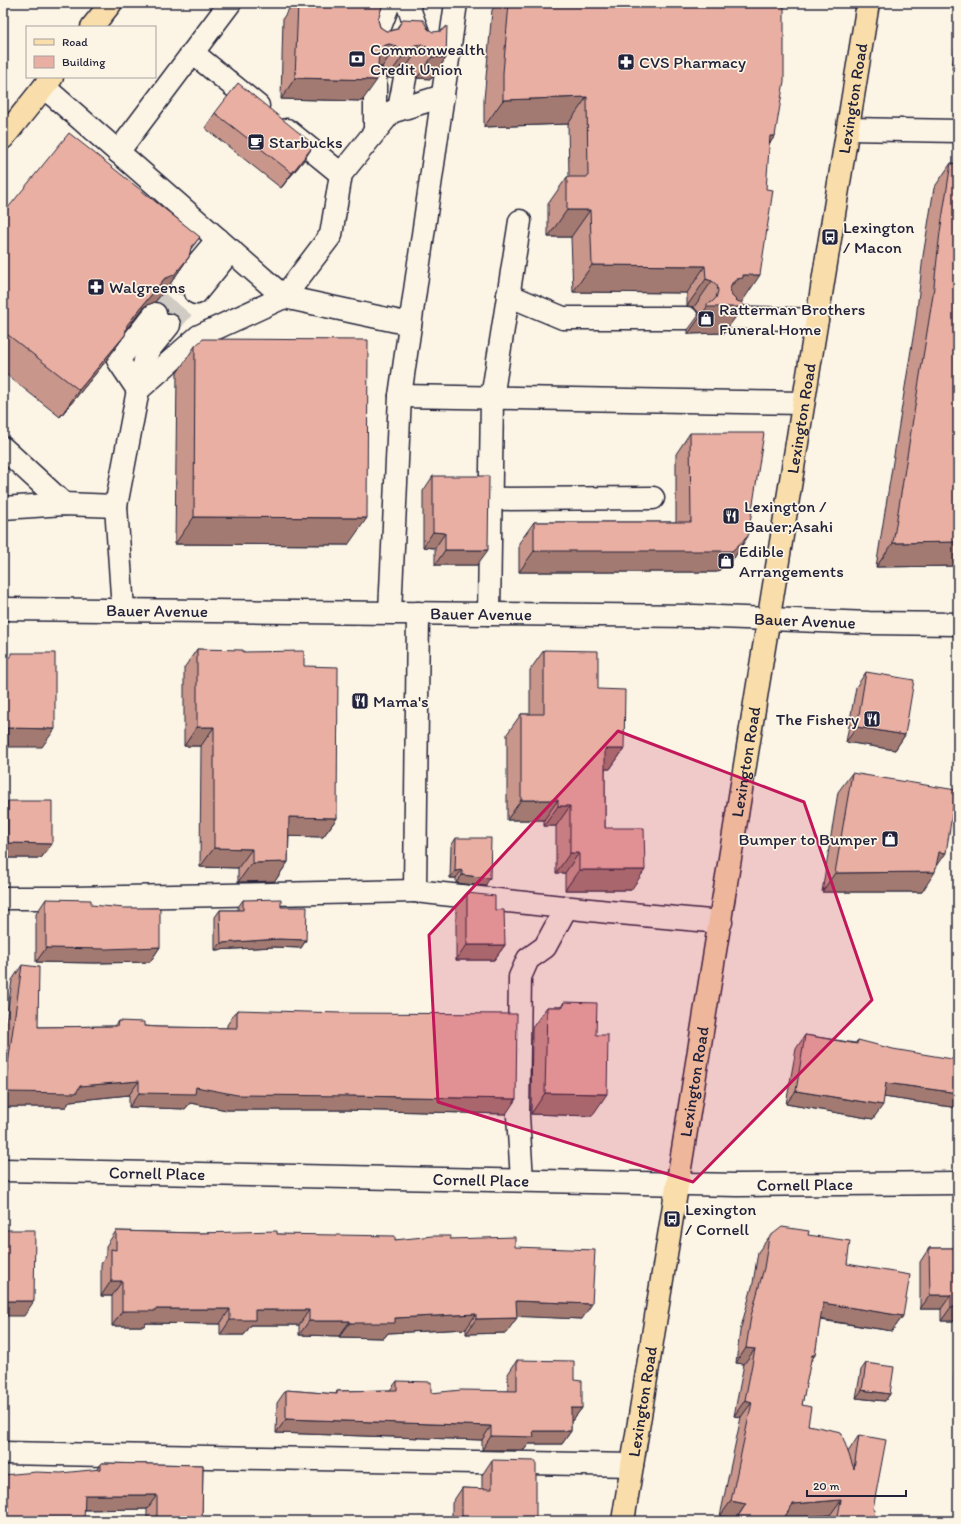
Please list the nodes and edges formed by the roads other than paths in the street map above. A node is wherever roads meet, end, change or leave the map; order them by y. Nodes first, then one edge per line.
1 (111, 3) edge
2 (230, 3) edge
3 (389, 3) edge
4 (395, 3) edge
5 (401, 3) edge
6 (407, 3) edge
7 (456, 3) edge
8 (868, 3) edge
9 (93, 26) edge
10 (398, 41) junction
11 (193, 53) junction
12 (48, 82) edge
13 (443, 96) junction
14 (394, 115) junction
15 (848, 129) junction
16 (958, 131) edge
17 (3, 138) edge
18 (118, 152) junction
19 (340, 174) junction
20 (520, 221) dead end
21 (224, 244) junction
22 (189, 287) tunnel mouth
23 (508, 295) junction
24 (284, 297) junction
25 (724, 317) edge
26 (687, 318) dead end
27 (162, 320) tunnel mouth
28 (817, 320) junction
29 (410, 324) junction
30 (138, 390) junction
31 (400, 396) junction
32 (492, 398) junction
33 (803, 403) junction
34 (3, 448) edge
35 (653, 498) dead end
36 (490, 499) junction
37 (64, 504) junction
38 (116, 506) junction
39 (3, 508) edge
40 (3, 609) edge
41 (123, 610) junction
42 (390, 612) junction
43 (418, 613) junction
44 (489, 614) junction
45 (770, 620) junction
46 (958, 624) edge
47 (415, 891) junction
48 (3, 898) edge
49 (566, 908) junction
50 (721, 922) junction
51 (3, 1170) edge
52 (522, 1180) junction
53 (678, 1183) junction
54 (958, 1183) edge
55 (3, 1453) edge
56 (632, 1465) junction
57 (623, 1521) edge

1 - 9 main road
2 - 11 street
3 - 10 street
4 - 10 street
5 - 10 street
6 - 10 street
7 - 13 street
8 - 15 main road, Lexington Road
11 - 18 street
11 - 19 street
12 - 17 main road
12 - 18 street
13 - 14 street
13 - 29 street
14 - 14 street
14 - 19 street
15 - 16 street
15 - 28 main road, Lexington Road
18 - 21 street
19 - 24 street
20 - 23 street
21 - 22 street
21 - 24 street
23 - 26 street
23 - 32 street
24 - 29 street
24 - 30 street
25 - 28 street
27 - 30 street
28 - 33 main road, Lexington Road
29 - 31 street
30 - 38 street
31 - 32 street
31 - 42 street
32 - 33 street
32 - 36 street
33 - 45 main road, Lexington Road
34 - 37 street
35 - 36 street
36 - 44 street
37 - 38 street
37 - 39 street
38 - 41 street
40 - 41 street, Bauer Avenue
41 - 42 street, Bauer Avenue
42 - 43 street, Bauer Avenue
43 - 44 street, Bauer Avenue
43 - 47 street
44 - 45 street, Bauer Avenue
45 - 46 street, Bauer Avenue
45 - 50 main road, Lexington Road
47 - 48 street
47 - 49 street
49 - 50 street
49 - 52 street
50 - 53 main road, Lexington Road
51 - 52 street, Cornell Place
52 - 53 street, Cornell Place
53 - 54 street, Cornell Place
53 - 56 main road, Lexington Road
55 - 56 street
56 - 57 main road, Lexington Road

